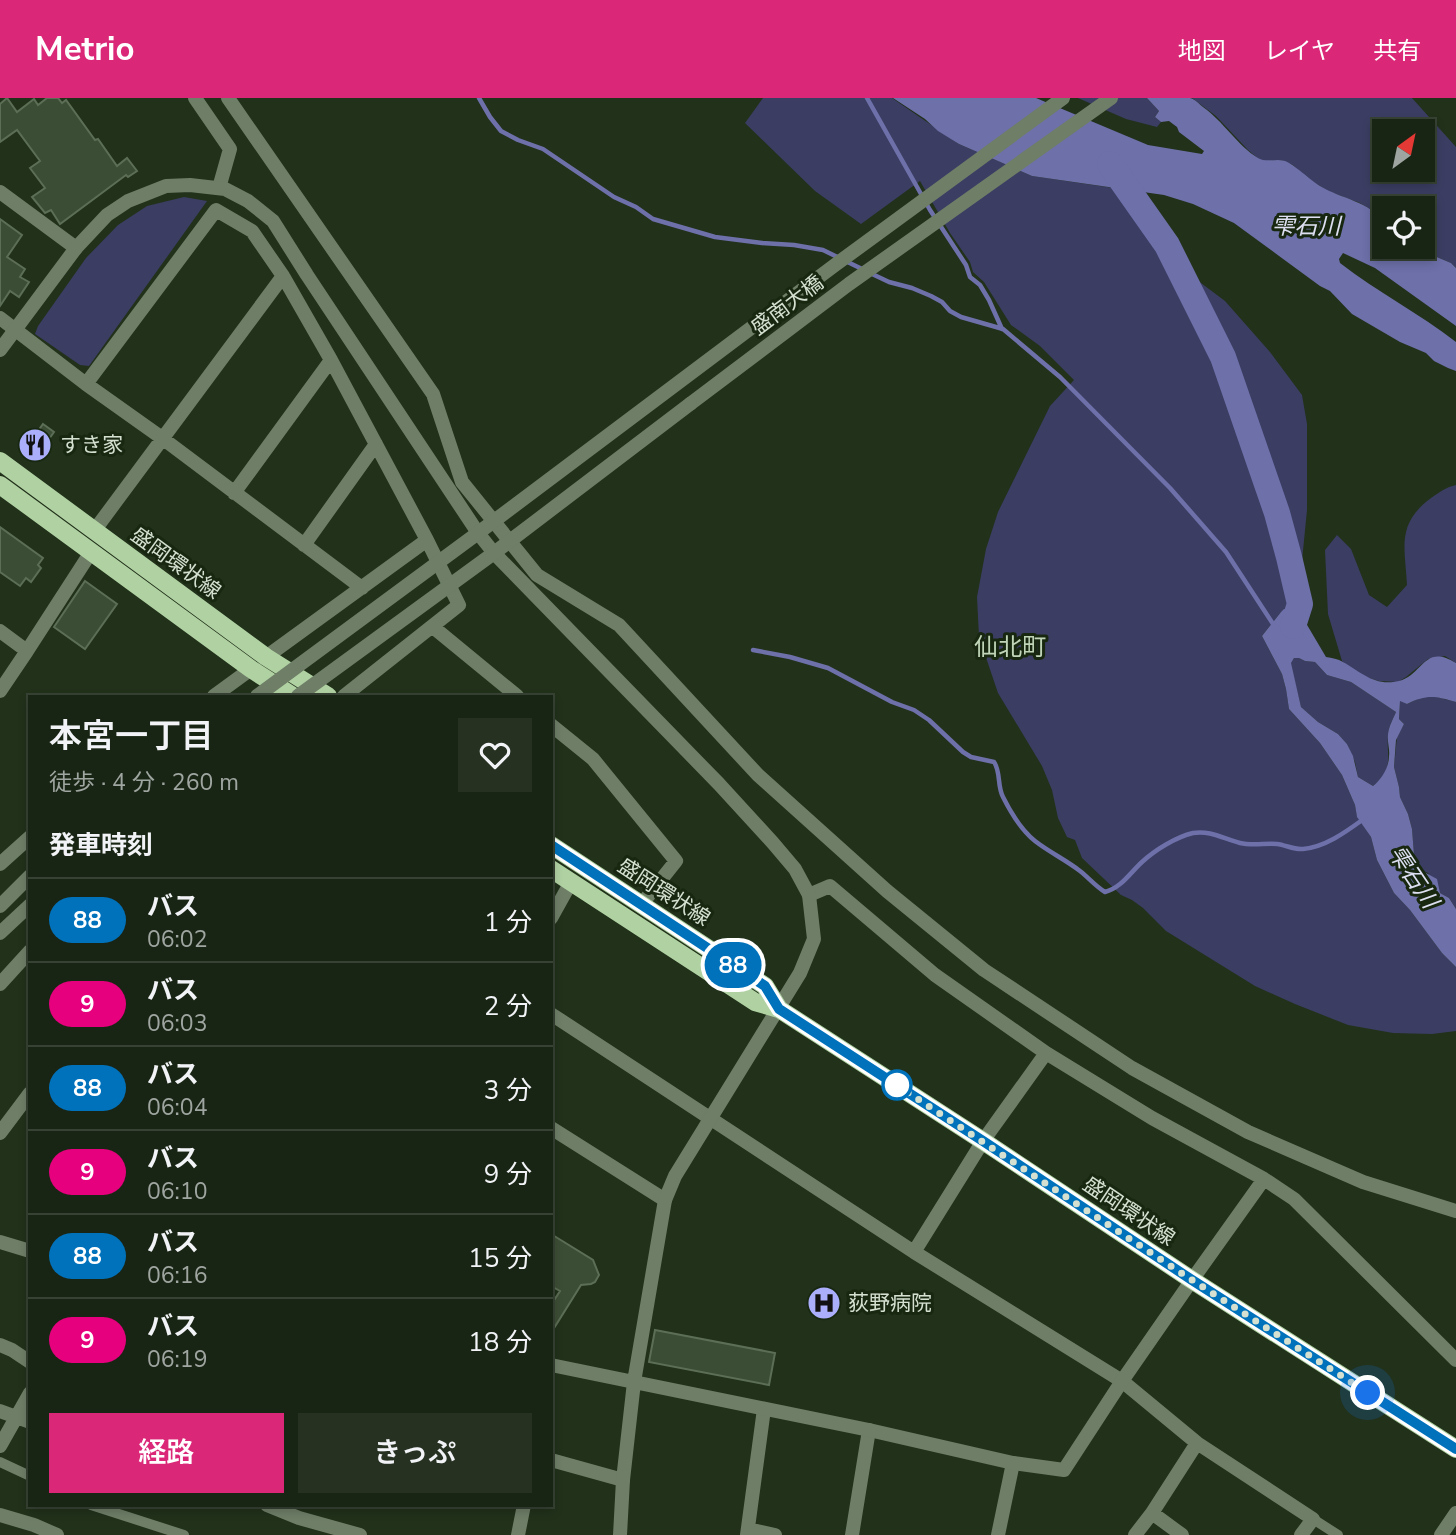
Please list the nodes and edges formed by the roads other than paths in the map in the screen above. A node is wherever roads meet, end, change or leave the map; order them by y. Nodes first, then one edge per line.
1 (195, 98) edge
2 (228, 98) edge
3 (1063, 98) edge
4 (1111, 98) edge
5 (219, 188) junction
6 (0, 192) edge
7 (76, 248) junction
8 (283, 276) junction
9 (0, 318) edge
10 (16, 330) junction
11 (0, 350) edge
12 (331, 360) junction
13 (86, 384) junction
14 (162, 438) junction
15 (376, 444) junction
16 (0, 461) edge
17 (0, 485) edge
18 (234, 493) junction
19 (94, 531) junction
20 (478, 534) junction
21 (427, 540) junction
22 (304, 545) junction
23 (91, 552) junction
24 (494, 553) junction
25 (362, 588) junction
26 (433, 627) junction
27 (0, 631) edge
28 (27, 651) junction
29 (266, 657) junction
30 (251, 669) junction
31 (0, 691) edge
32 (215, 695) edge
33 (258, 695) edge
34 (291, 695) edge
35 (299, 695) edge
36 (326, 695) edge
37 (345, 695) edge
38 (516, 695) edge
39 (553, 727) edge
40 (28, 839) edge
41 (553, 846) edge
42 (0, 864) edge
43 (553, 870) edge
44 (28, 878) edge
45 (571, 882) junction
46 (809, 895) junction
47 (641, 905) junction
48 (0, 906) edge
49 (28, 907) edge
50 (553, 914) edge
51 (0, 933) edge
52 (28, 953) edge
53 (0, 984) edge
54 (779, 1009) junction
55 (553, 1015) edge
56 (1046, 1052) junction
57 (25, 1111) edge
58 (711, 1118) junction
59 (553, 1129) edge
60 (0, 1133) edge
61 (983, 1141) junction
62 (1264, 1179) junction
63 (665, 1200) junction
64 (1456, 1211) edge
65 (0, 1242) edge
66 (28, 1250) edge
67 (914, 1252) junction
68 (1192, 1280) junction
69 (0, 1345) edge
70 (1456, 1360) edge
71 (28, 1361) edge
72 (553, 1364) edge
73 (634, 1381) junction
74 (1122, 1381) junction
75 (28, 1401) edge
76 (764, 1409) junction
77 (0, 1411) edge
78 (23, 1420) edge
79 (869, 1430) junction
80 (1197, 1443) junction
81 (0, 1447) edge
82 (1456, 1449) edge
83 (553, 1461) edge
84 (0, 1462) edge
85 (1013, 1463) junction
86 (28, 1475) edge
87 (623, 1480) junction
88 (97, 1507) edge
89 (272, 1507) edge
90 (524, 1507) edge
91 (1152, 1513) junction
92 (1456, 1513) edge
93 (0, 1515) edge
94 (1313, 1519) junction
95 (33, 1530) edge
96 (748, 1532) edge
97 (57, 1535) edge
98 (184, 1535) edge
99 (360, 1535) edge
100 (518, 1535) edge
101 (620, 1535) edge
102 (775, 1535) edge
103 (852, 1535) edge
104 (998, 1535) edge
105 (1135, 1535) edge
106 (1182, 1535) edge
107 (1301, 1535) edge
108 (1338, 1535) edge
109 (1441, 1535) edge

1 - 5 street
2 - 64 street
3 - 20 street, 盛南大橋, bridge
4 - 24 street, 盛南大橋, bridge
5 - 7 street
5 - 20 street
6 - 7 street
7 - 10 street
8 - 12 street
8 - 13 street
8 - 14 street
9 - 10 street
10 - 11 street
10 - 13 street
12 - 15 street
12 - 18 street
13 - 14 street
14 - 18 street
14 - 19 street
15 - 21 street
15 - 22 street
16 - 19 main road, 盛岡環状線
17 - 23 main road, 盛岡環状線
18 - 22 street
19 - 29 main road, 盛岡環状線
20 - 24 street
20 - 33 street, 盛南大橋, bridge
21 - 25 street
21 - 26 street
22 - 25 street
23 - 28 street
23 - 30 main road, 盛岡環状線
24 - 35 street, 盛南大橋, bridge
24 - 46 street
25 - 29 street
26 - 37 street
26 - 38 street
27 - 28 street
28 - 31 street
29 - 36 main road, 盛岡環状線
30 - 32 street
30 - 34 main road, 盛岡環状線
39 - 47 street
40 - 42 street
41 - 47 main road, 盛岡環状線
43 - 45 main road, 盛岡環状線
44 - 48 street
45 - 50 street
45 - 54 main road, 盛岡環状線
46 - 54 street
46 - 56 street
47 - 54 main road, 盛岡環状線
49 - 51 street
52 - 53 street
54 - 58 street
54 - 61 main road, 盛岡環状線
55 - 58 street
56 - 61 street
56 - 62 street
57 - 60 street
58 - 63 street
58 - 67 street
59 - 63 street
61 - 67 street
61 - 68 main road, 盛岡環状線
62 - 68 street
62 - 70 street
63 - 73 street
65 - 66 street
67 - 74 street
68 - 74 street
68 - 82 main road, 盛岡環状線
69 - 71 street
72 - 73 street
73 - 76 street
73 - 87 street
74 - 80 street
74 - 85 street
75 - 78 street
76 - 79 street
76 - 96 street
77 - 78 street
78 - 81 street
79 - 85 street
79 - 103 street
80 - 91 street
80 - 94 street
83 - 87 street
84 - 86 street
85 - 104 street
87 - 101 street
88 - 98 street
89 - 99 street
90 - 100 street
91 - 105 street
91 - 106 street
92 - 109 street
93 - 95 street
94 - 107 street
94 - 108 street
95 - 97 street
96 - 102 street

